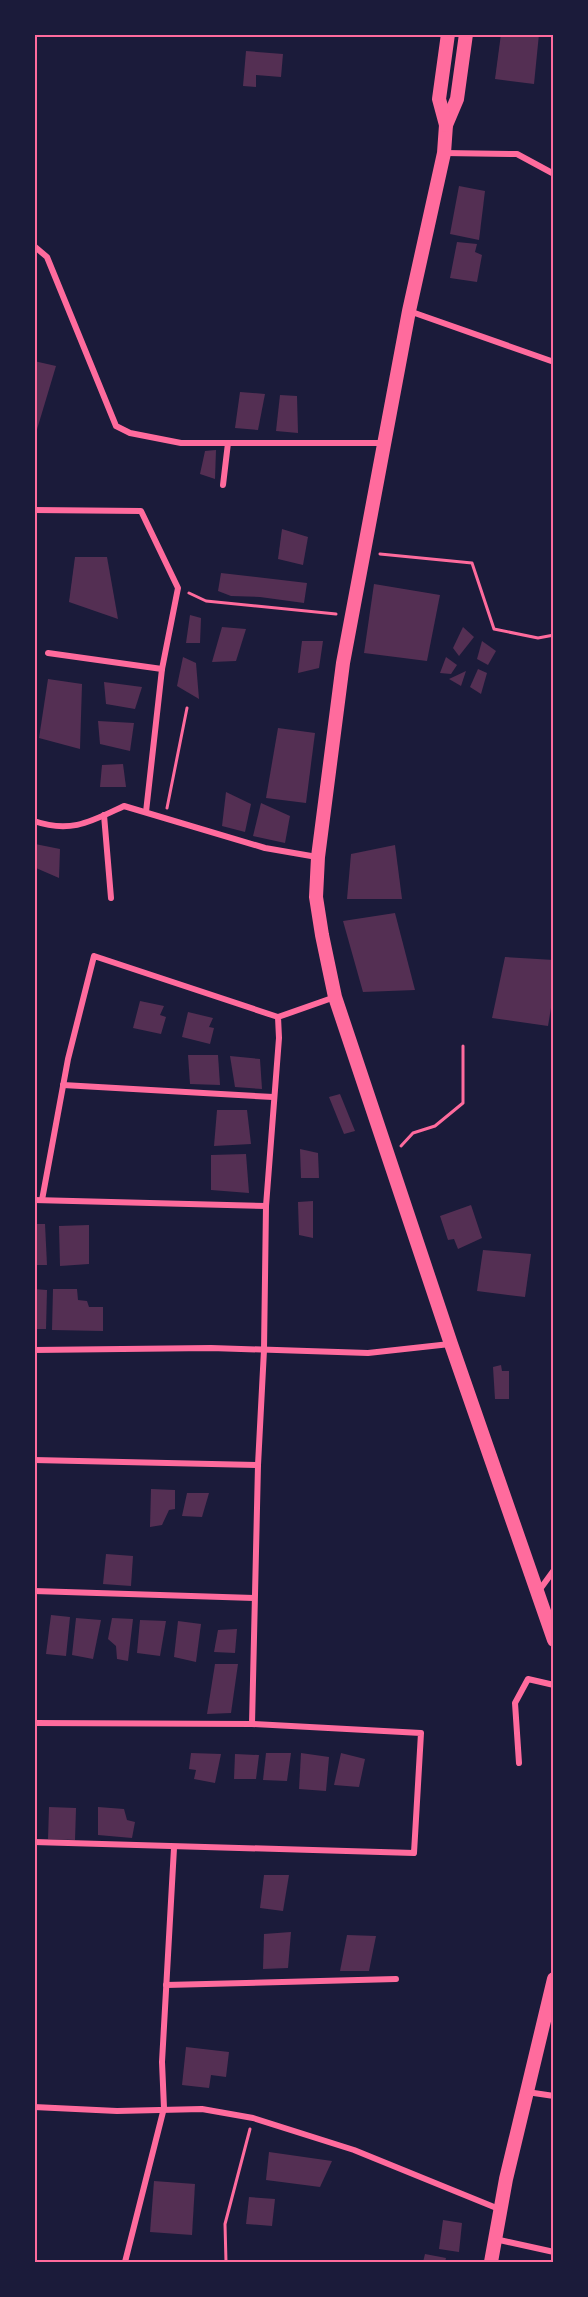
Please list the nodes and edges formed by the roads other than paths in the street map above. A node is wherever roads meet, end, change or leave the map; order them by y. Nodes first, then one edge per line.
1 (448, 34) edge
2 (466, 34) edge
3 (446, 125) junction
4 (444, 153) junction
5 (554, 174) edge
6 (34, 246) edge
7 (409, 311) junction
8 (554, 362) edge
9 (228, 442) junction
10 (383, 443) junction
11 (223, 485) dead end
12 (34, 510) edge
13 (48, 653) dead end
14 (162, 669) junction
15 (146, 812) junction
16 (104, 815) junction
17 (34, 821) edge
18 (318, 857) junction
19 (111, 898) dead end
20 (335, 997) junction
21 (278, 1017) junction
22 (63, 1085) junction
23 (273, 1097) junction
24 (38, 1200) edge
25 (266, 1206) junction
26 (451, 1344) junction
27 (34, 1350) edge
28 (264, 1350) junction
29 (34, 1460) edge
30 (258, 1465) junction
31 (554, 1570) edge
32 (34, 1591) edge
33 (538, 1593) junction
34 (254, 1598) junction
35 (553, 1637) edge
36 (554, 1685) edge
37 (34, 1723) edge
38 (252, 1724) junction
39 (519, 1763) dead end
40 (34, 1842) edge
41 (174, 1848) junction
42 (396, 1979) dead end
43 (554, 1979) edge
44 (166, 1985) junction
45 (526, 2092) junction
46 (554, 2096) edge
47 (34, 2107) edge
48 (164, 2108) junction
49 (500, 2209) junction
50 (495, 2239) junction
51 (554, 2252) edge
52 (125, 2262) edge
53 (491, 2262) edge

1 - 3 highway
2 - 3 highway
3 - 4 highway
4 - 5 street
4 - 7 highway
6 - 9 street
7 - 8 street
7 - 10 highway
9 - 10 street
9 - 11 street
10 - 18 highway
12 - 14 street
13 - 14 street
14 - 15 street
15 - 16 street
15 - 18 street
16 - 17 street
16 - 19 street
18 - 20 highway
20 - 21 street
20 - 26 highway
21 - 22 street
21 - 23 street
22 - 23 street
22 - 24 street
23 - 25 street
24 - 25 street
25 - 28 street
26 - 28 street
26 - 33 highway
27 - 28 street
28 - 30 street
29 - 30 street
30 - 34 street
31 - 33 street
32 - 34 street
33 - 35 highway
34 - 38 street
36 - 39 street
37 - 38 street
38 - 41 street
40 - 41 street
41 - 44 street
42 - 44 street
43 - 45 highway
44 - 48 street
45 - 46 street
45 - 49 highway
47 - 48 street
48 - 49 street
48 - 52 street
49 - 50 highway
50 - 51 street
50 - 53 highway

